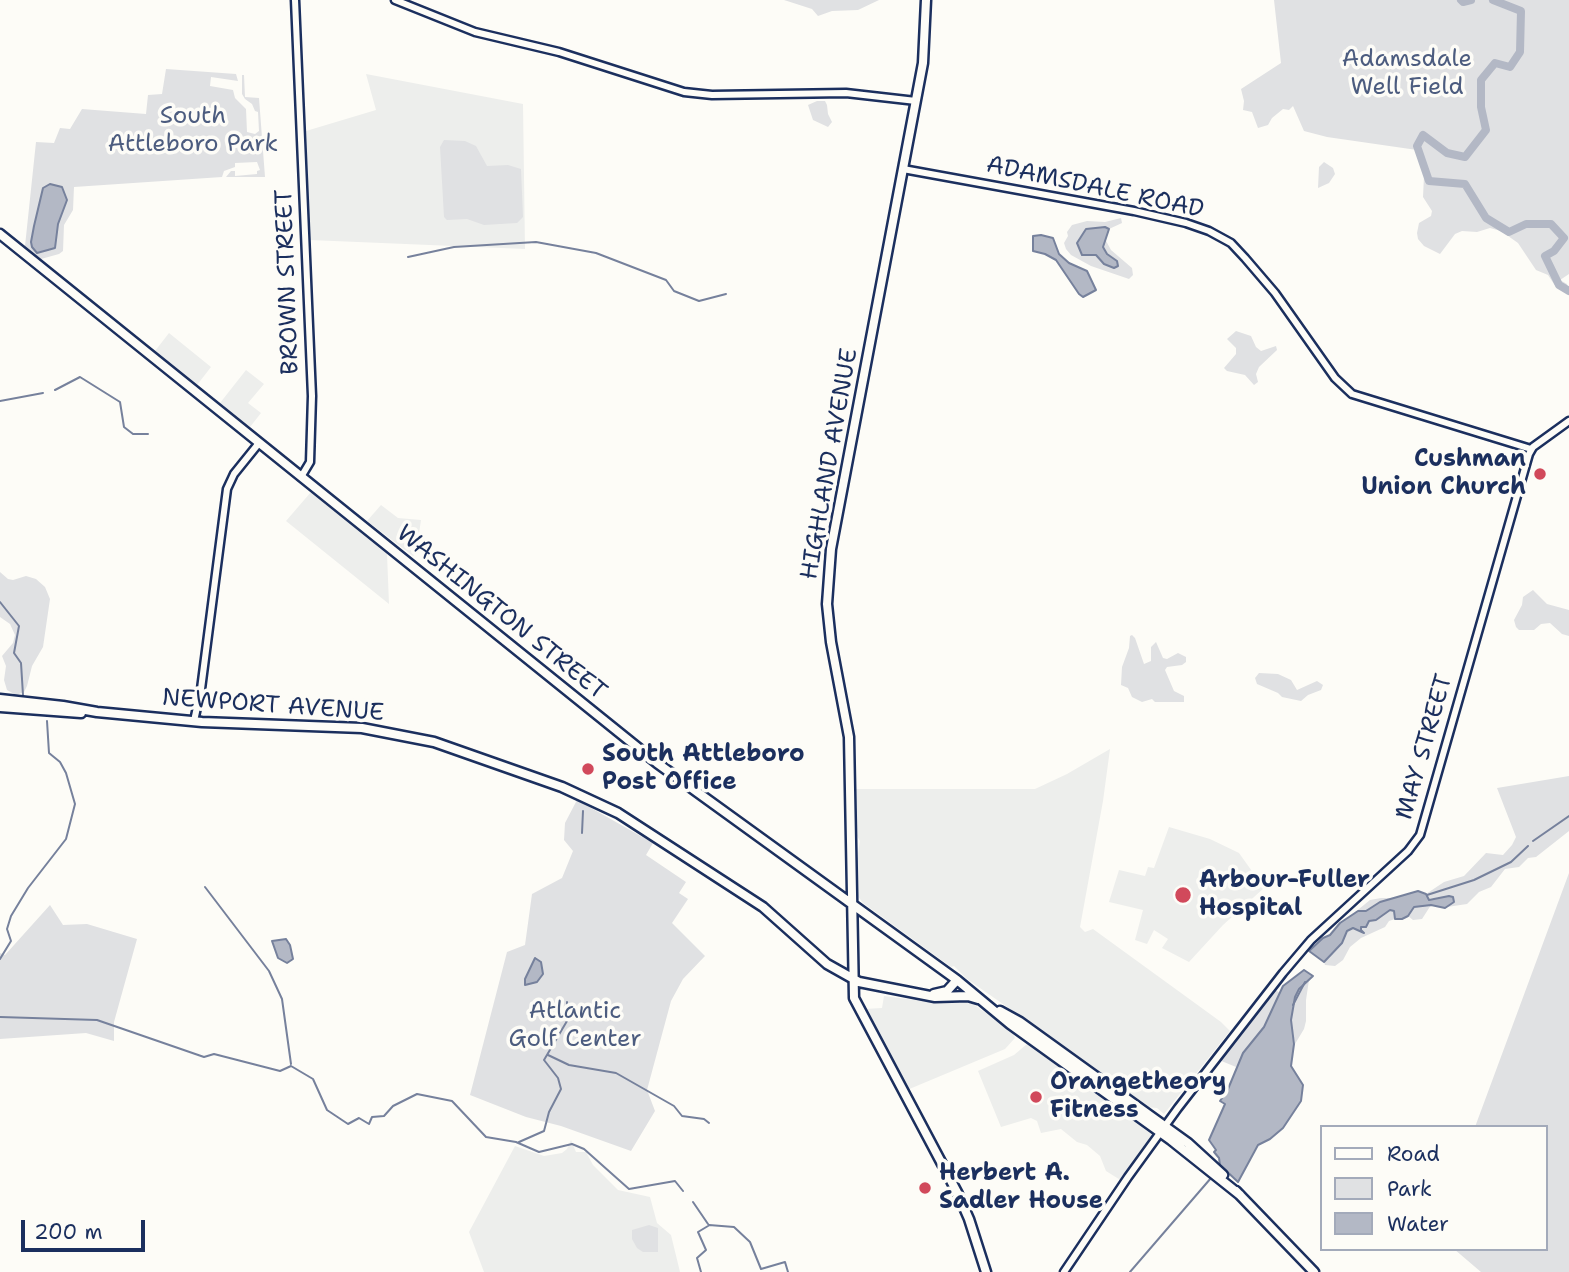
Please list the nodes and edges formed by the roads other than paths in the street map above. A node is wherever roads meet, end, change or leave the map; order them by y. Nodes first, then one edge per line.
1 (295, 0) edge
2 (395, 0) edge
3 (926, 0) edge
4 (915, 101) junction
5 (902, 169) junction
6 (0, 234) edge
7 (1569, 421) edge
8 (259, 443) junction
9 (1531, 449) junction
10 (300, 477) junction
11 (0, 699) edge
12 (0, 707) edge
13 (97, 712) junction
14 (194, 721) junction
15 (853, 904) junction
16 (852, 979) junction
17 (957, 980) junction
18 (922, 994) junction
19 (987, 1004) junction
20 (1162, 1129) junction
21 (986, 1272) edge
22 (1064, 1272) edge
23 (1314, 1272) edge

1 - 10 street, BROWN STREET
2 - 4 street
3 - 4 main road, HIGHLAND AVENUE
4 - 5 main road, HIGHLAND AVENUE
5 - 9 street, ADAMSDALE ROAD
5 - 15 main road, HIGHLAND AVENUE
6 - 8 main road, WASHINGTON STREET
7 - 9 street
8 - 10 main road, WASHINGTON STREET
8 - 14 street
9 - 20 street, MAY STREET
10 - 15 main road, WASHINGTON STREET
11 - 13 main road, NEWPORT AVENUE
12 - 13 main road, NEWPORT AVENUE
13 - 14 main road, NEWPORT AVENUE
14 - 16 main road, NEWPORT AVENUE
15 - 16 main road, HIGHLAND AVENUE
15 - 17 main road, WASHINGTON STREET
16 - 18 main road, NEWPORT AVENUE
16 - 21 main road
17 - 18 main road
17 - 19 main road, WASHINGTON STREET
18 - 19 main road, NEWPORT AVENUE
19 - 20 main road, WASHINGTON STREET
20 - 22 street, MAY STREET
20 - 23 main road, WASHINGTON STREET

